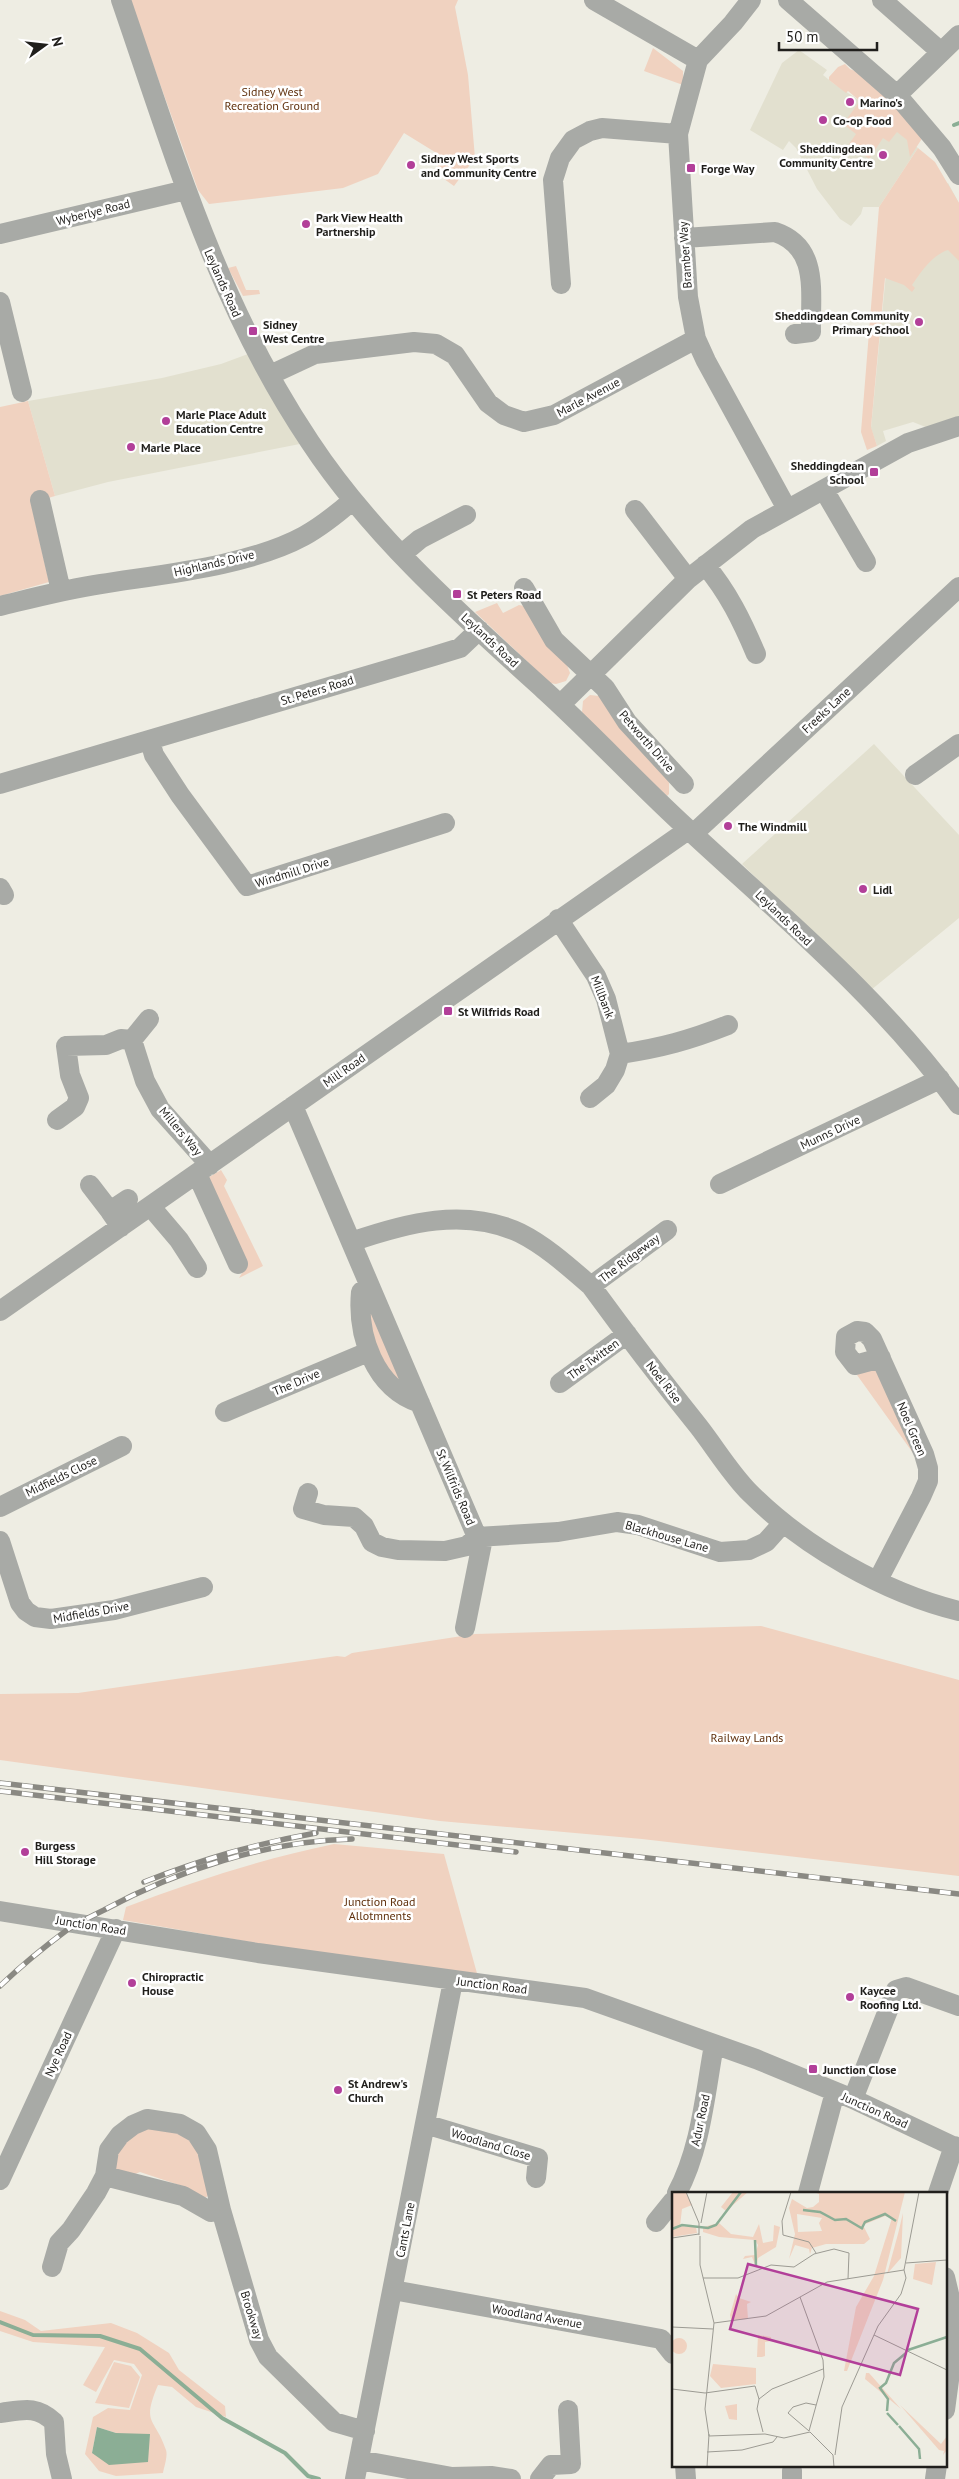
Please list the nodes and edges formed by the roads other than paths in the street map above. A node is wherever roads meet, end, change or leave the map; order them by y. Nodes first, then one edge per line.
1 (121, 0) edge
2 (594, 0) edge
3 (751, 0) edge
4 (788, 0) edge
5 (882, 0) edge
6 (959, 35) edge
7 (941, 52) junction
8 (698, 60) junction
9 (897, 95) junction
10 (678, 134) junction
11 (959, 175) edge
12 (186, 190) junction
13 (0, 234) edge
14 (684, 238) junction
15 (561, 284) dead end
16 (0, 302) edge
17 (795, 334) dead end
18 (696, 339) junction
19 (270, 375) junction
20 (22, 392) dead end
21 (959, 426) edge
22 (824, 490) junction
23 (40, 500) dead end
24 (354, 500) junction
25 (786, 509) junction
26 (635, 510) dead end
27 (466, 515) dead end
28 (402, 554) junction
29 (866, 562) dead end
30 (705, 565) junction
31 (688, 579) junction
32 (959, 586) edge
33 (524, 588) dead end
34 (61, 591) junction
35 (0, 606) edge
36 (479, 630) junction
37 (756, 654) dead end
38 (591, 676) junction
39 (561, 704) junction
40 (150, 740) junction
41 (959, 744) edge
42 (915, 775) dead end
43 (0, 784) edge
44 (684, 784) dead end
45 (445, 823) dead end
46 (690, 832) junction
47 (558, 919) junction
48 (148, 1019) dead end
49 (728, 1025) dead end
50 (132, 1040) junction
51 (620, 1054) junction
52 (940, 1079) junction
53 (590, 1098) dead end
54 (959, 1105) edge
55 (293, 1106) junction
56 (57, 1120) dead end
57 (203, 1169) junction
58 (720, 1184) dead end
59 (90, 1185) dead end
60 (128, 1199) dead end
61 (151, 1207) junction
62 (116, 1219) junction
63 (667, 1230) dead end
64 (352, 1242) junction
65 (238, 1264) dead end
66 (197, 1268) dead end
67 (369, 1285) junction
68 (591, 1286) junction
69 (2, 1304) edge
70 (626, 1334) junction
71 (368, 1352) junction
72 (882, 1358) dead end
73 (560, 1383) dead end
74 (420, 1403) junction
75 (225, 1412) dead end
76 (122, 1446) dead end
77 (308, 1493) dead end
78 (0, 1507) edge
79 (783, 1523) junction
80 (480, 1538) junction
81 (0, 1540) edge
82 (878, 1580) junction
83 (203, 1587) dead end
84 (959, 1611) edge
85 (465, 1628) dead end
86 (0, 1911) edge
87 (116, 1929) junction
88 (453, 1981) junction
89 (959, 2006) edge
90 (714, 2045) junction
91 (844, 2096) junction
92 (425, 2124) junction
93 (956, 2148) edge
94 (104, 2176) junction
95 (536, 2178) dead end
96 (0, 2180) edge
97 (678, 2192) edge
98 (808, 2192) edge
99 (938, 2192) edge
100 (672, 2202) edge
101 (221, 2210) junction
102 (656, 2222) dead end
103 (52, 2267) dead end
104 (946, 2281) edge
105 (393, 2290) junction
106 (672, 2353) edge
107 (956, 2353) edge
108 (946, 2405) edge
109 (568, 2410) dead end
110 (0, 2413) edge
111 (365, 2431) junction
112 (685, 2466) edge
113 (937, 2466) edge
114 (357, 2470) edge
115 (62, 2479) edge
116 (511, 2479) edge
117 (540, 2479) edge
118 (686, 2479) edge
119 (935, 2479) edge

1 - 12 street, Leylands Road
2 - 8 street
3 - 8 street, Bramber Way
4 - 9 street
5 - 7 street
6 - 7 street
7 - 9 street
8 - 10 street, Bramber Way
9 - 11 street
10 - 14 street, Bramber Way
10 - 15 street
12 - 13 street, Wyberlye Road
12 - 19 street, Leylands Road
14 - 17 street
14 - 18 street, Bramber Way
16 - 20 street
18 - 19 street, Marle Avenue
18 - 25 street, Bramber Way
19 - 24 street, Leylands Road
21 - 22 street
22 - 25 street
22 - 29 street
23 - 34 street
24 - 28 street, Leylands Road
24 - 34 street, Highlands Drive
25 - 30 street
26 - 31 street
27 - 28 street
28 - 36 street, Leylands Road
30 - 31 street
30 - 37 street
31 - 38 street
32 - 46 street, Freeks Lane
33 - 38 street, Petworth Drive
34 - 35 street, Highlands Drive
36 - 39 street, Leylands Road
36 - 40 street, St. Peters Road
38 - 39 street
38 - 44 street, Petworth Drive
39 - 46 street, Leylands Road
40 - 43 street, St. Peters Road
40 - 45 street, Windmill Drive
41 - 42 street
46 - 47 street, Mill Road
46 - 52 street, Leylands Road
47 - 51 street, Millbank
47 - 55 street, Mill Road
48 - 50 street
49 - 51 street
50 - 56 street
50 - 57 street, Millers Way
51 - 53 street
52 - 54 street, Leylands Road
52 - 58 street, Munns Drive
55 - 57 street, Mill Road
55 - 64 street, St Wilfrids Road
57 - 61 street, Mill Road
57 - 65 street, Millers Way
59 - 62 street
60 - 62 street
61 - 62 street, Mill Road
61 - 66 street
62 - 69 street, Mill Road
63 - 68 street, The Ridgeway
64 - 67 street, St Wilfrids Road
64 - 68 street, Noel Rise
67 - 71 street
67 - 74 street, St Wilfrids Road
68 - 70 street, Noel Rise
70 - 73 street, The Twitten
70 - 79 street, Noel Rise
71 - 74 street
71 - 75 street, The Drive
72 - 82 street, Noel Green
74 - 80 street, St Wilfrids Road
76 - 78 street, Midfields Close
77 - 80 street
79 - 80 street, Blackhouse Lane
79 - 82 street, Noel Rise
80 - 85 street, St Wilfrids Road
81 - 83 street, Midfields Drive
82 - 84 street, Noel Rise
86 - 87 street, Junction Road
87 - 88 street, Junction Road
87 - 96 street, Nye Road
88 - 90 street, Junction Road
88 - 92 street, Cants Lane
89 - 91 street
90 - 91 street, Junction Road
90 - 97 street, Adur Road
91 - 93 street, Junction Road
91 - 98 street
92 - 95 street, Woodland Close
92 - 105 street, Cants Lane
93 - 99 street
94 - 101 street
94 - 101 street, Brookway
94 - 103 street, Brookway
100 - 102 street
101 - 111 street, Brookway
104 - 107 street
105 - 106 street, Woodland Avenue
105 - 111 street, Cants Lane
107 - 108 street
109 - 117 street
110 - 115 street
111 - 114 street, Cants Lane
112 - 118 street
113 - 119 street
114 - 116 street

